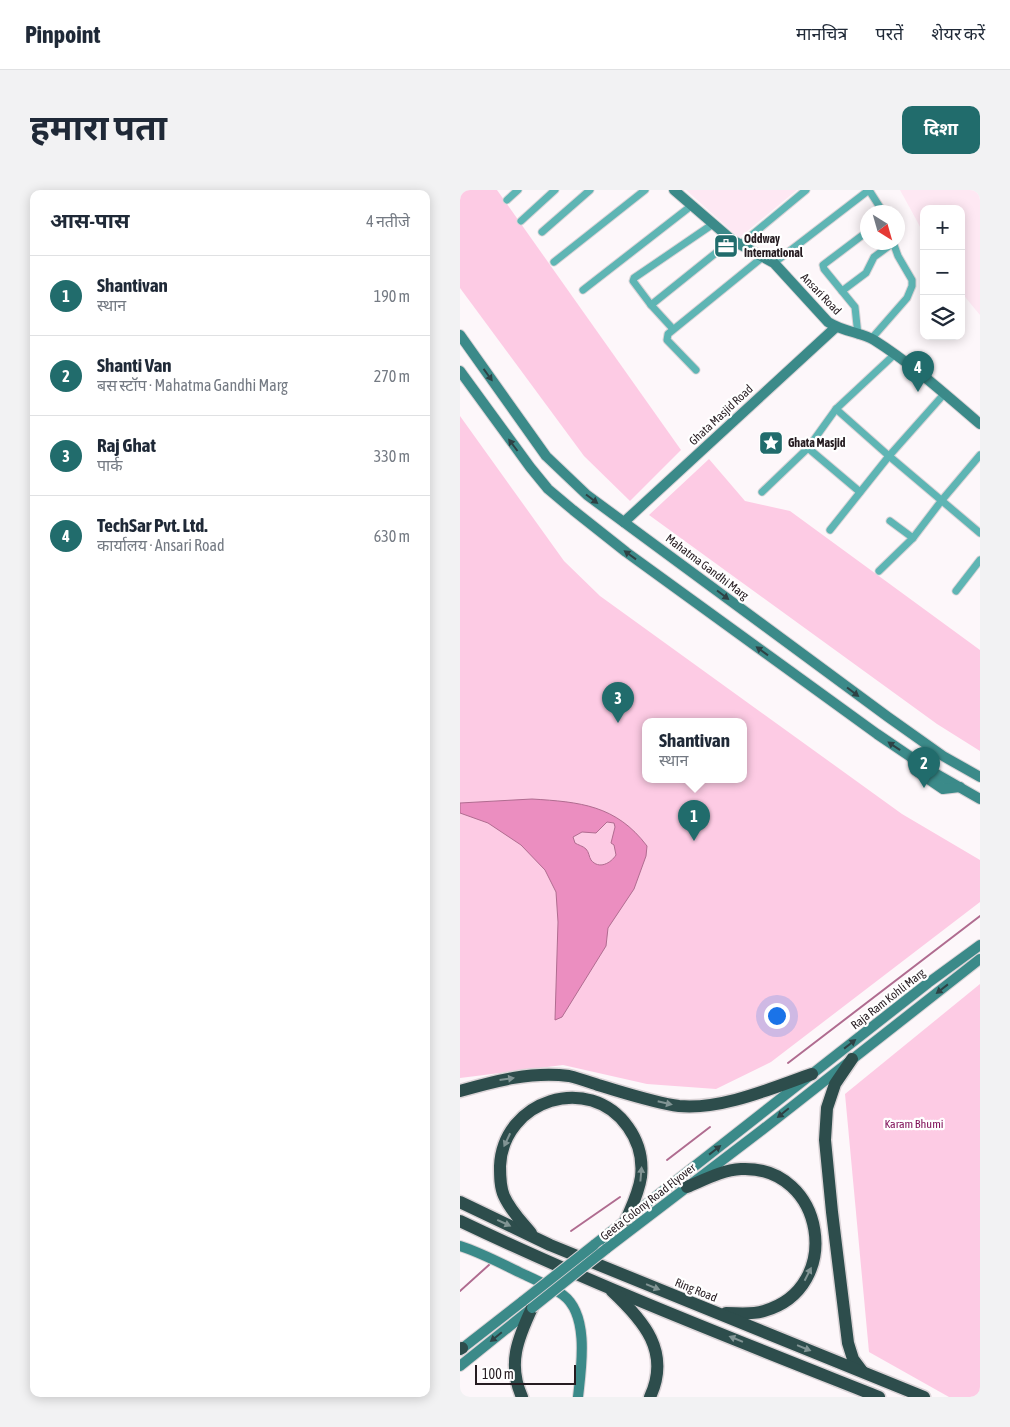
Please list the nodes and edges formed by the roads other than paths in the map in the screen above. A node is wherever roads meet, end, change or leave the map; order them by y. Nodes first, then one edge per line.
1 (518, 190) edge
2 (555, 190) edge
3 (645, 190) edge
4 (674, 190) edge
5 (806, 190) edge
6 (587, 191) edge
7 (507, 200) dead end
8 (879, 205) edge
9 (691, 206) junction
10 (521, 220) dead end
11 (712, 224) junction
12 (542, 232) dead end
13 (860, 237) edge
14 (736, 242) junction
15 (884, 250) edge
16 (896, 250) edge
17 (764, 256) junction
18 (554, 262) dead end
19 (774, 263) junction
20 (582, 290) dead end
21 (842, 290) junction
22 (651, 305) junction
23 (836, 327) junction
24 (673, 329) junction
25 (460, 335) edge
26 (858, 335) junction
27 (872, 338) junction
28 (895, 354) junction
29 (696, 370) dead end
30 (460, 372) edge
31 (945, 394) junction
32 (836, 409) junction
33 (980, 424) edge
34 (808, 448) junction
35 (980, 455) edge
36 (889, 456) junction
37 (762, 492) dead end
38 (860, 492) junction
39 (942, 500) junction
40 (890, 521) dead end
41 (624, 522) junction
42 (830, 530) dead end
43 (980, 532) edge
44 (913, 538) junction
45 (980, 560) edge
46 (879, 571) dead end
47 (956, 591) dead end
48 (980, 777) edge
49 (980, 798) edge
50 (980, 945) edge
51 (980, 959) edge
52 (852, 1059) junction
53 (812, 1074) junction
54 (460, 1091) edge
55 (687, 1186) junction
56 (460, 1202) edge
57 (626, 1220) junction
58 (460, 1221) edge
59 (535, 1238) junction
60 (460, 1246) edge
61 (606, 1285) junction
62 (532, 1308) junction
63 (714, 1312) junction
64 (461, 1349) edge
65 (460, 1366) edge
66 (862, 1371) junction
67 (522, 1397) edge
68 (578, 1397) edge
69 (650, 1397) edge
70 (879, 1397) edge
71 (924, 1397) edge

1 - 7 street
2 - 10 street
3 - 18 street
4 - 9 main road, Ansari Road
5 - 14 street
6 - 12 street
8 - 19 street
9 - 11 main road, Ansari Road
9 - 20 street
11 - 14 main road, Ansari Road
11 - 22 street
13 - 21 street
14 - 17 main road, Ansari Road
14 - 22 street
15 - 21 street
16 - 27 street
17 - 19 main road, Ansari Road
17 - 24 street
19 - 23 main road, Ansari Road
21 - 26 street
22 - 24 street
23 - 26 main road, Ansari Road
23 - 41 main road, Ghata Masjid Road
24 - 29 street
25 -> 41 main road, Mahatma Gandhi Marg
26 - 27 main road, Ansari Road
27 - 28 main road, Ansari Road
28 - 31 main road, Ansari Road
28 - 32 street
49 -> 30 main road
31 - 33 main road, Ansari Road
31 - 36 street
32 - 34 street
32 - 36 street
34 - 37 street
34 - 38 street
35 - 39 street
36 - 38 street
36 - 39 street
38 - 42 street
39 - 43 street
39 - 44 street
40 - 44 street
41 -> 48 main road, Mahatma Gandhi Marg
44 - 46 street
45 - 47 street
53 -> 50 main road, Raja Ram Kohli Marg
51 -> 52 main road, Raja Ram Kohli Marg
52 -> 55 main road, Geeta Colony Road Flyover
52 - 66 highway
54 -> 53 highway
57 -> 53 main road, Geeta Colony Road Flyover
55 - 62 main road, Geeta Colony Road Flyover, bridge
63 -> 55 highway
56 -> 59 highway, Ring Road
57 -> 59 highway
57 - 64 main road, Geeta Colony Road Flyover, bridge
58 - 61 highway
59 -> 63 highway, Ring Road
60 - 68 main road
61 - 69 highway
70 -> 61 highway
62 -> 65 main road, Geeta Colony Road Flyover
62 - 67 highway
63 -> 66 highway, Ring Road
66 - 71 highway, Ring Road

